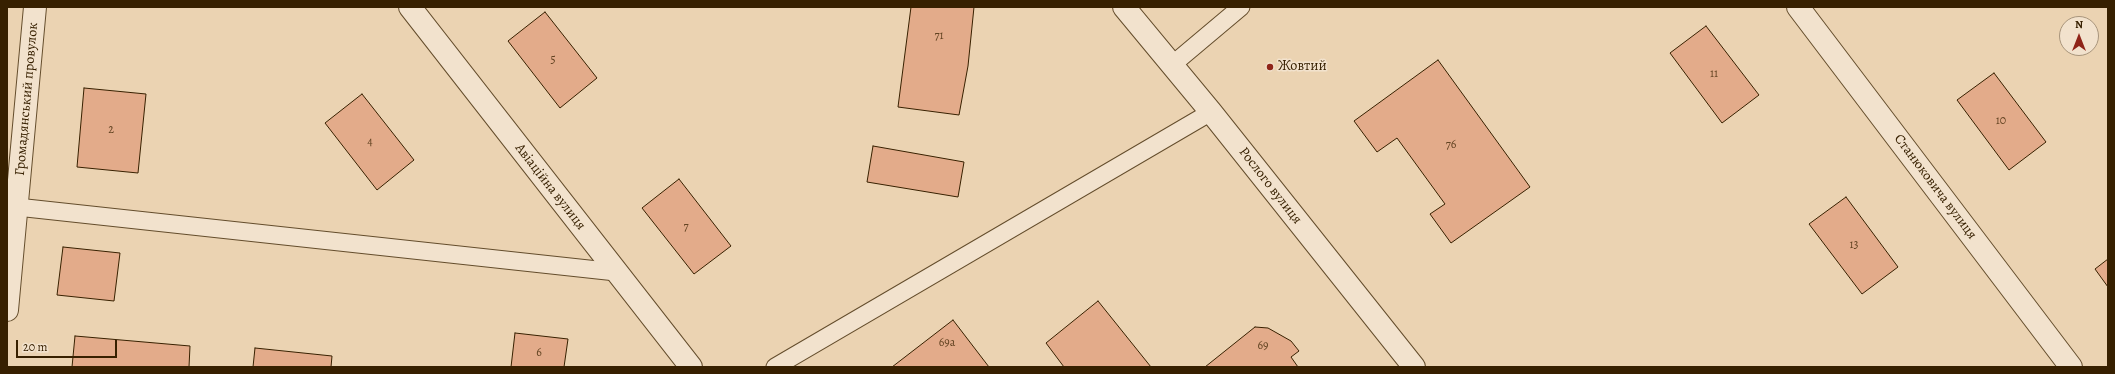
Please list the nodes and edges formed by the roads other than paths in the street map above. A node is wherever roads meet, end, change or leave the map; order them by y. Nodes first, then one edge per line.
1 (35, 7) edge
2 (410, 7) edge
3 (1124, 7) edge
4 (1241, 7) edge
5 (1798, 7) edge
6 (1172, 65) junction
7 (1211, 112) junction
8 (17, 207) junction
9 (616, 272) junction
10 (7, 310) edge
11 (691, 367) edge
12 (775, 367) edge
13 (1414, 367) edge
14 (2071, 367) edge

1 - 8 street, Громадянський провулок
2 - 9 street, Авіаційна вулиця
3 - 6 street, Рослого вулиця
4 - 6 lane
5 - 14 street, Станюковича вулиця
6 - 7 street, Рослого вулиця
7 - 12 lane
7 - 13 street, Рослого вулиця
8 - 9 lane
8 - 10 street, Громадянський провулок
9 - 11 street, Авіаційна вулиця

